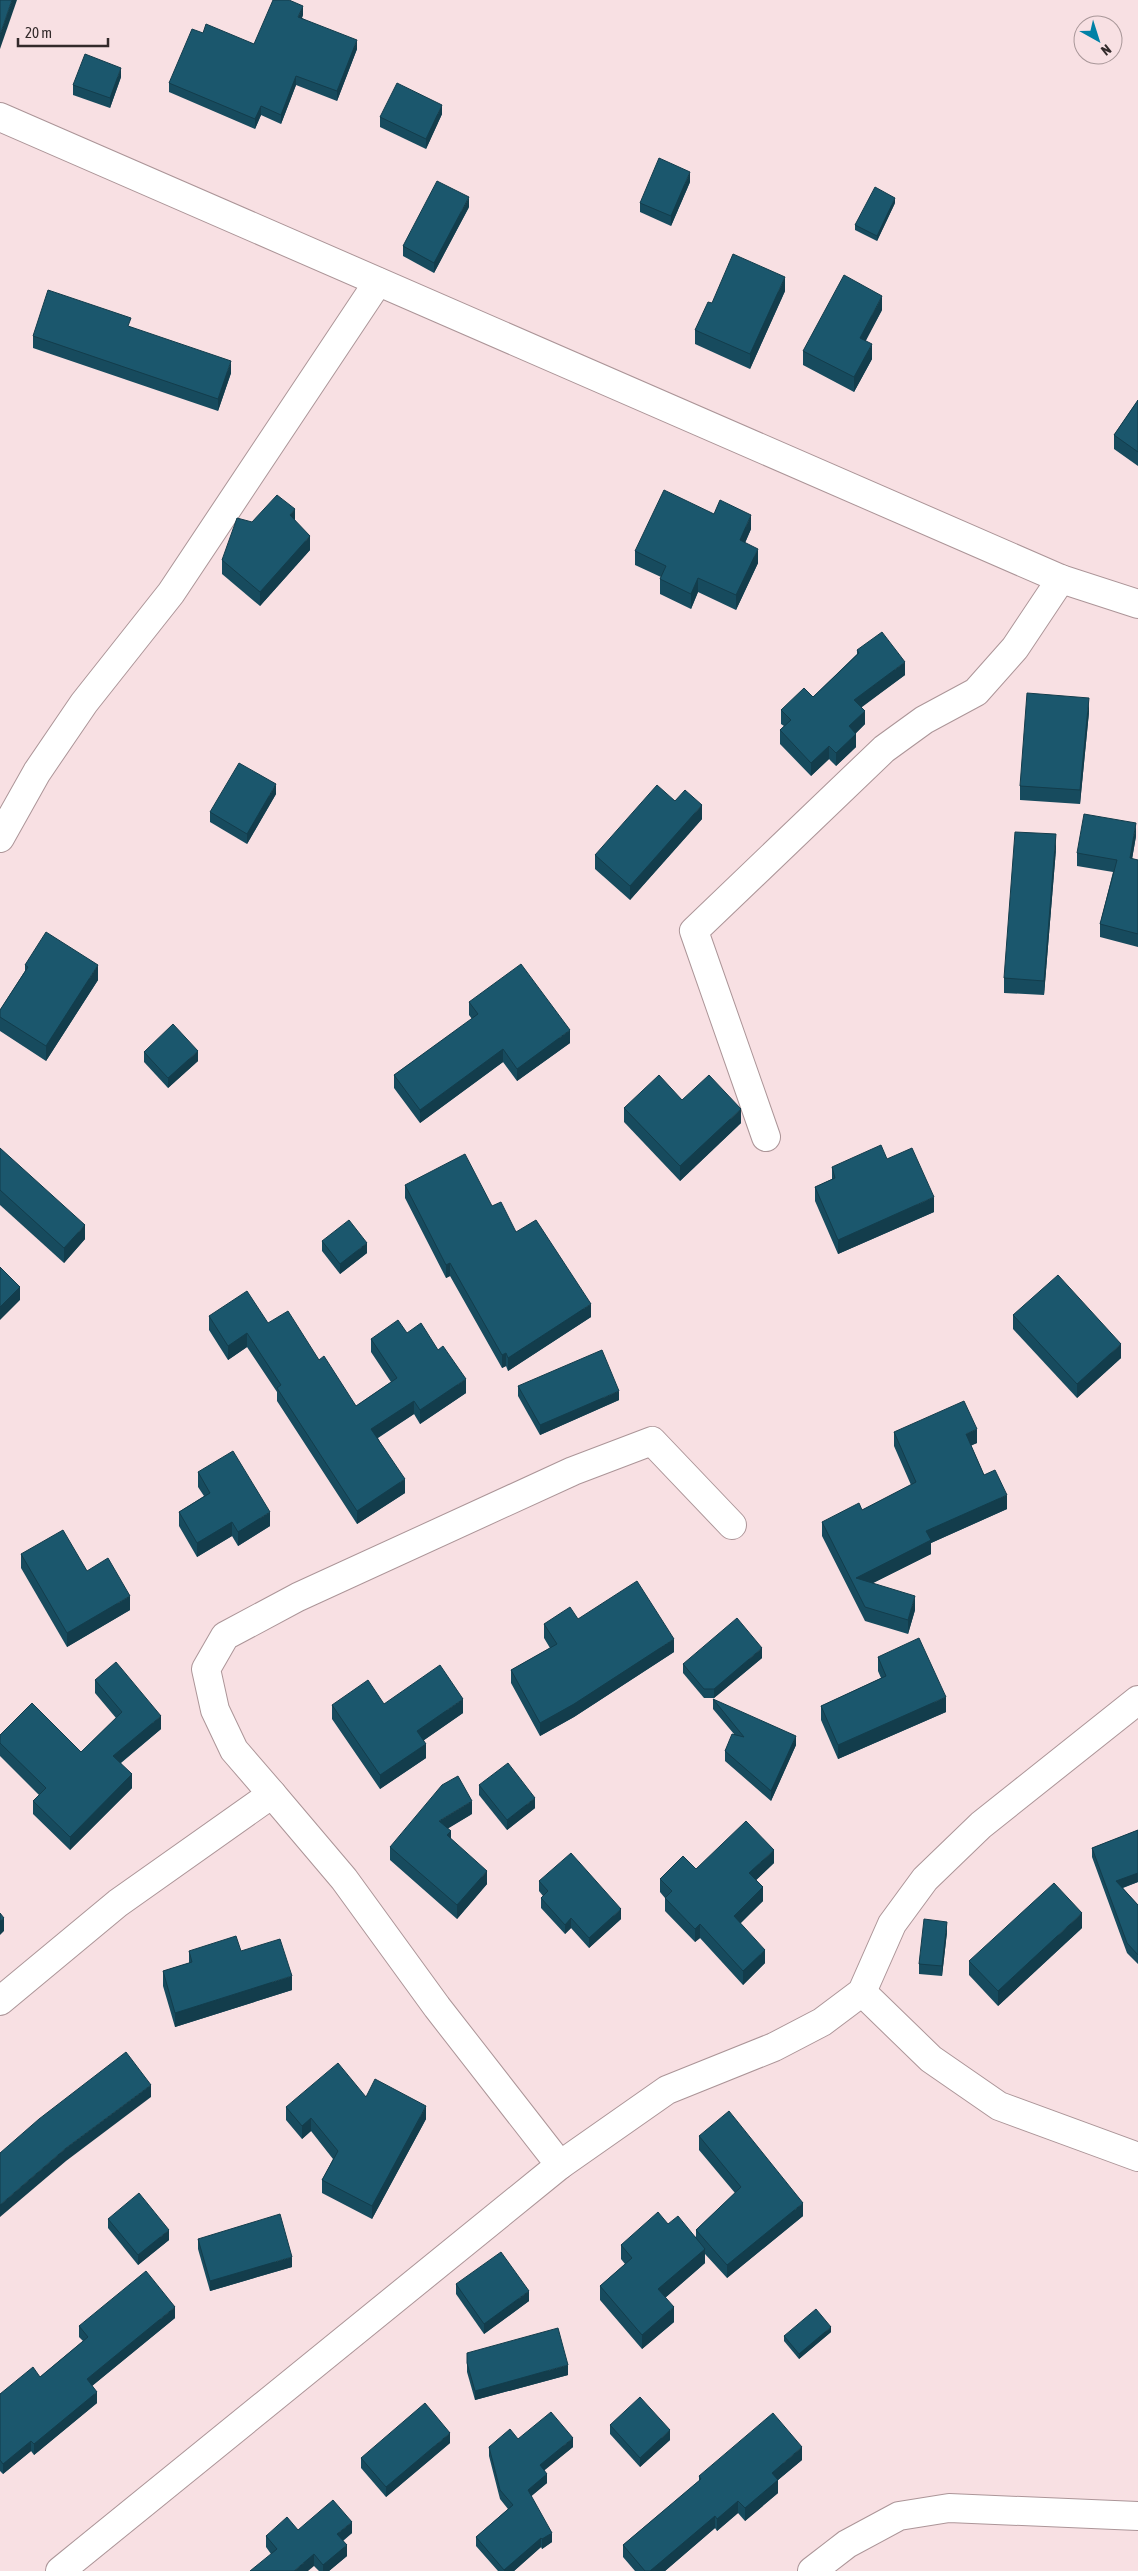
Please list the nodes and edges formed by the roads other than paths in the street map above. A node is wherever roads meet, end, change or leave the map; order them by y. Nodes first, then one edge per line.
1 (0, 117) edge
2 (378, 282) junction
3 (1061, 579) junction
4 (1138, 604) edge
5 (0, 838) edge
6 (766, 1138) dead end
7 (732, 1525) dead end
8 (1138, 1700) edge
9 (272, 1794) junction
10 (862, 1992) junction
11 (0, 2001) edge
12 (1138, 2157) edge
13 (560, 2165) junction
14 (1138, 2516) edge
15 (60, 2571) edge
16 (812, 2571) edge

1 - 2 street
2 - 3 street
2 - 5 street
3 - 4 street
3 - 6 street
7 - 9 street
8 - 10 street
9 - 11 street
9 - 13 street
10 - 12 street
10 - 13 street
13 - 15 street
14 - 16 street

